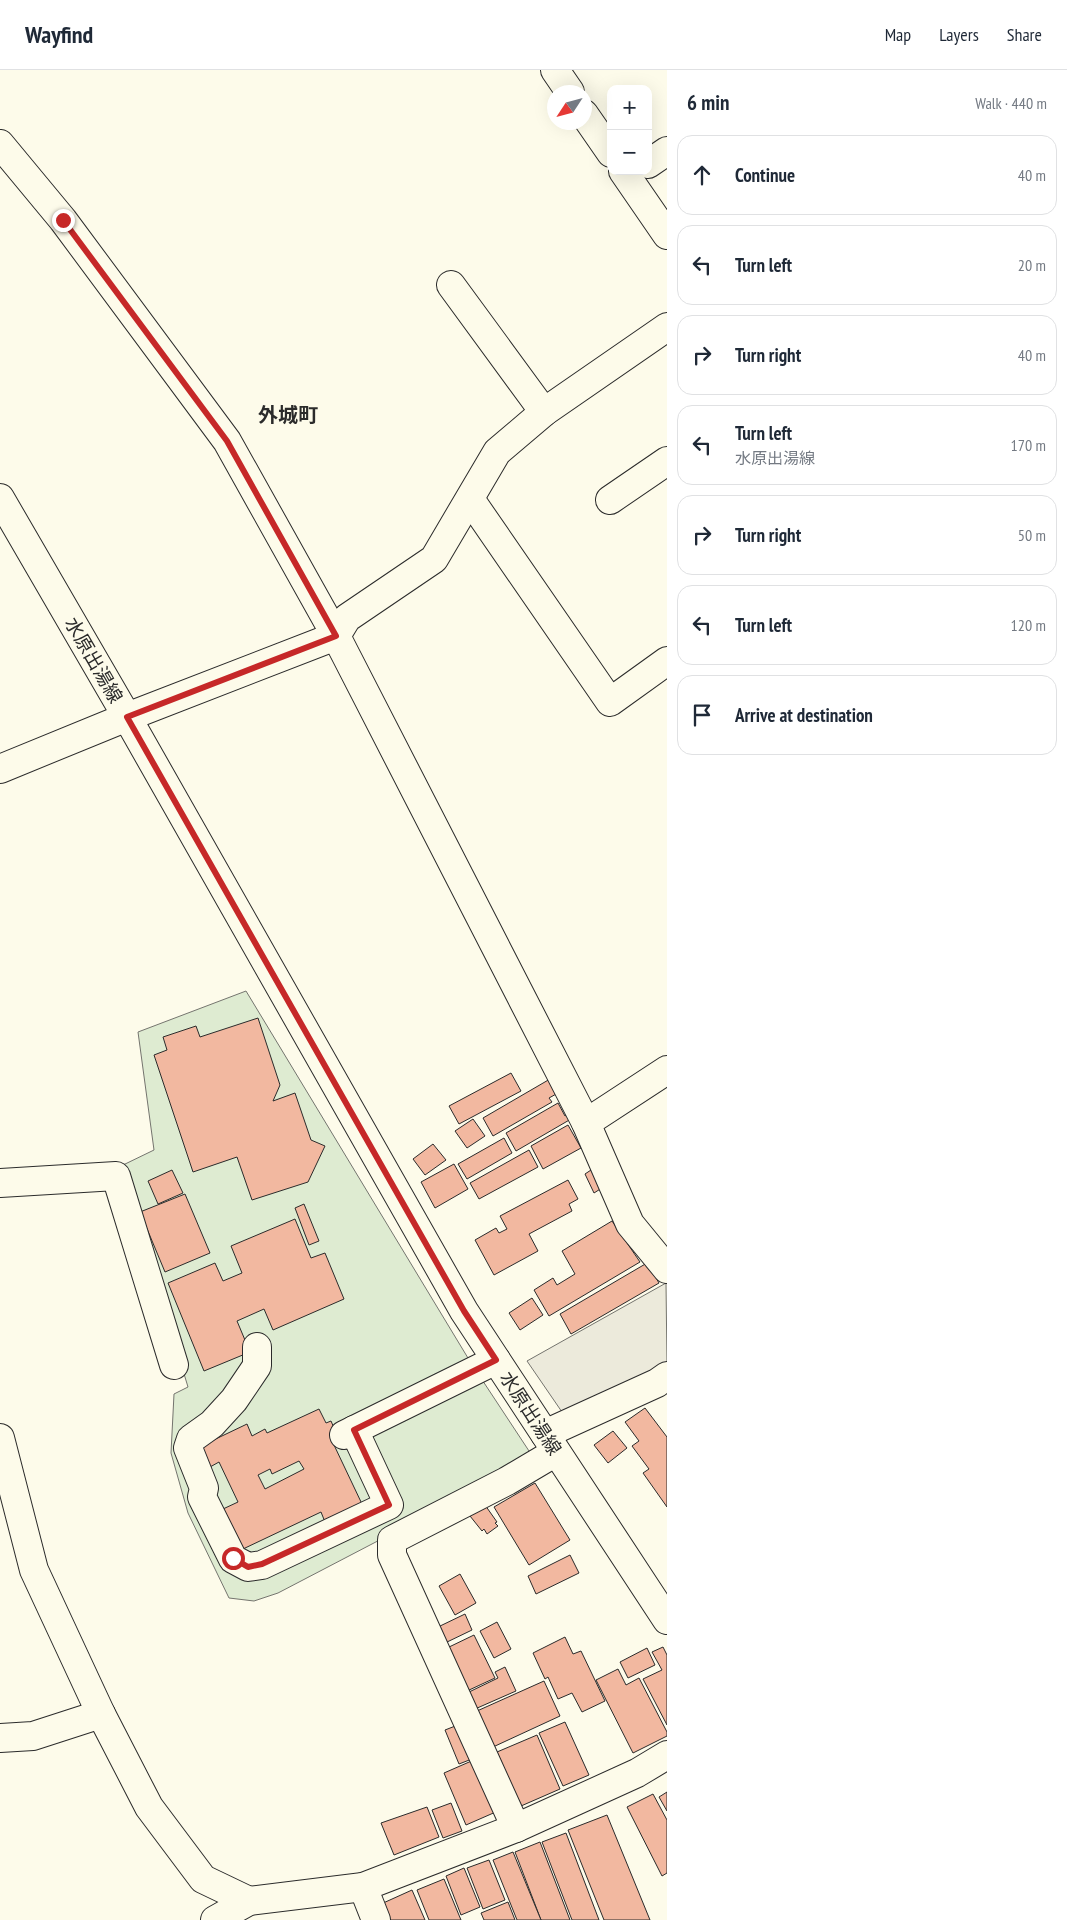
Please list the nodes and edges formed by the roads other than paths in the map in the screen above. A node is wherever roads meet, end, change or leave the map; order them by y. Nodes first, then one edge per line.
1 (555, 70) edge
2 (565, 85) edge
3 (592, 126) edge
4 (0, 144) edge
5 (607, 147) edge
6 (667, 151) edge
7 (652, 160) edge
8 (636, 175) edge
9 (667, 235) edge
10 (451, 285) dead end
11 (667, 327) edge
12 (544, 412) junction
13 (667, 461) edge
14 (0, 498) edge
15 (470, 499) junction
16 (610, 500) dead end
17 (336, 636) junction
18 (667, 661) edge
19 (127, 717) junction
20 (0, 769) edge
21 (667, 1070) edge
22 (586, 1123) junction
23 (0, 1183) edge
24 (667, 1269) edge
25 (257, 1347) dead end
26 (496, 1360) junction
27 (174, 1365) dead end
28 (667, 1376) edge
29 (0, 1438) edge
30 (550, 1443) junction
31 (667, 1620) edge
32 (101, 1714) junction
33 (0, 1738) edge
34 (667, 1755) edge
35 (516, 1828) junction
36 (363, 1887) junction
37 (249, 1901) junction
38 (215, 1920) edge
39 (376, 1920) edge

1 - 2 street
3 - 5 street
4 - 17 street
6 - 7 street
8 - 9 street
10 - 12 street
11 - 12 street
12 - 15 street
13 - 16 street
14 - 19 street, 水原出湯線
15 - 17 street
15 - 18 street
17 - 19 street
17 - 22 street
19 - 20 street
19 - 26 street, 水原出湯線
21 - 22 street
22 - 24 street
23 - 27 street
25 - 26 street
26 - 30 street, 水原出湯線
28 - 30 street
29 - 32 street
30 - 31 street, 水原出湯線
30 - 35 street
32 - 33 street
32 - 37 street
34 - 35 street
35 - 36 street
36 - 37 street
36 - 39 street
37 - 38 street

